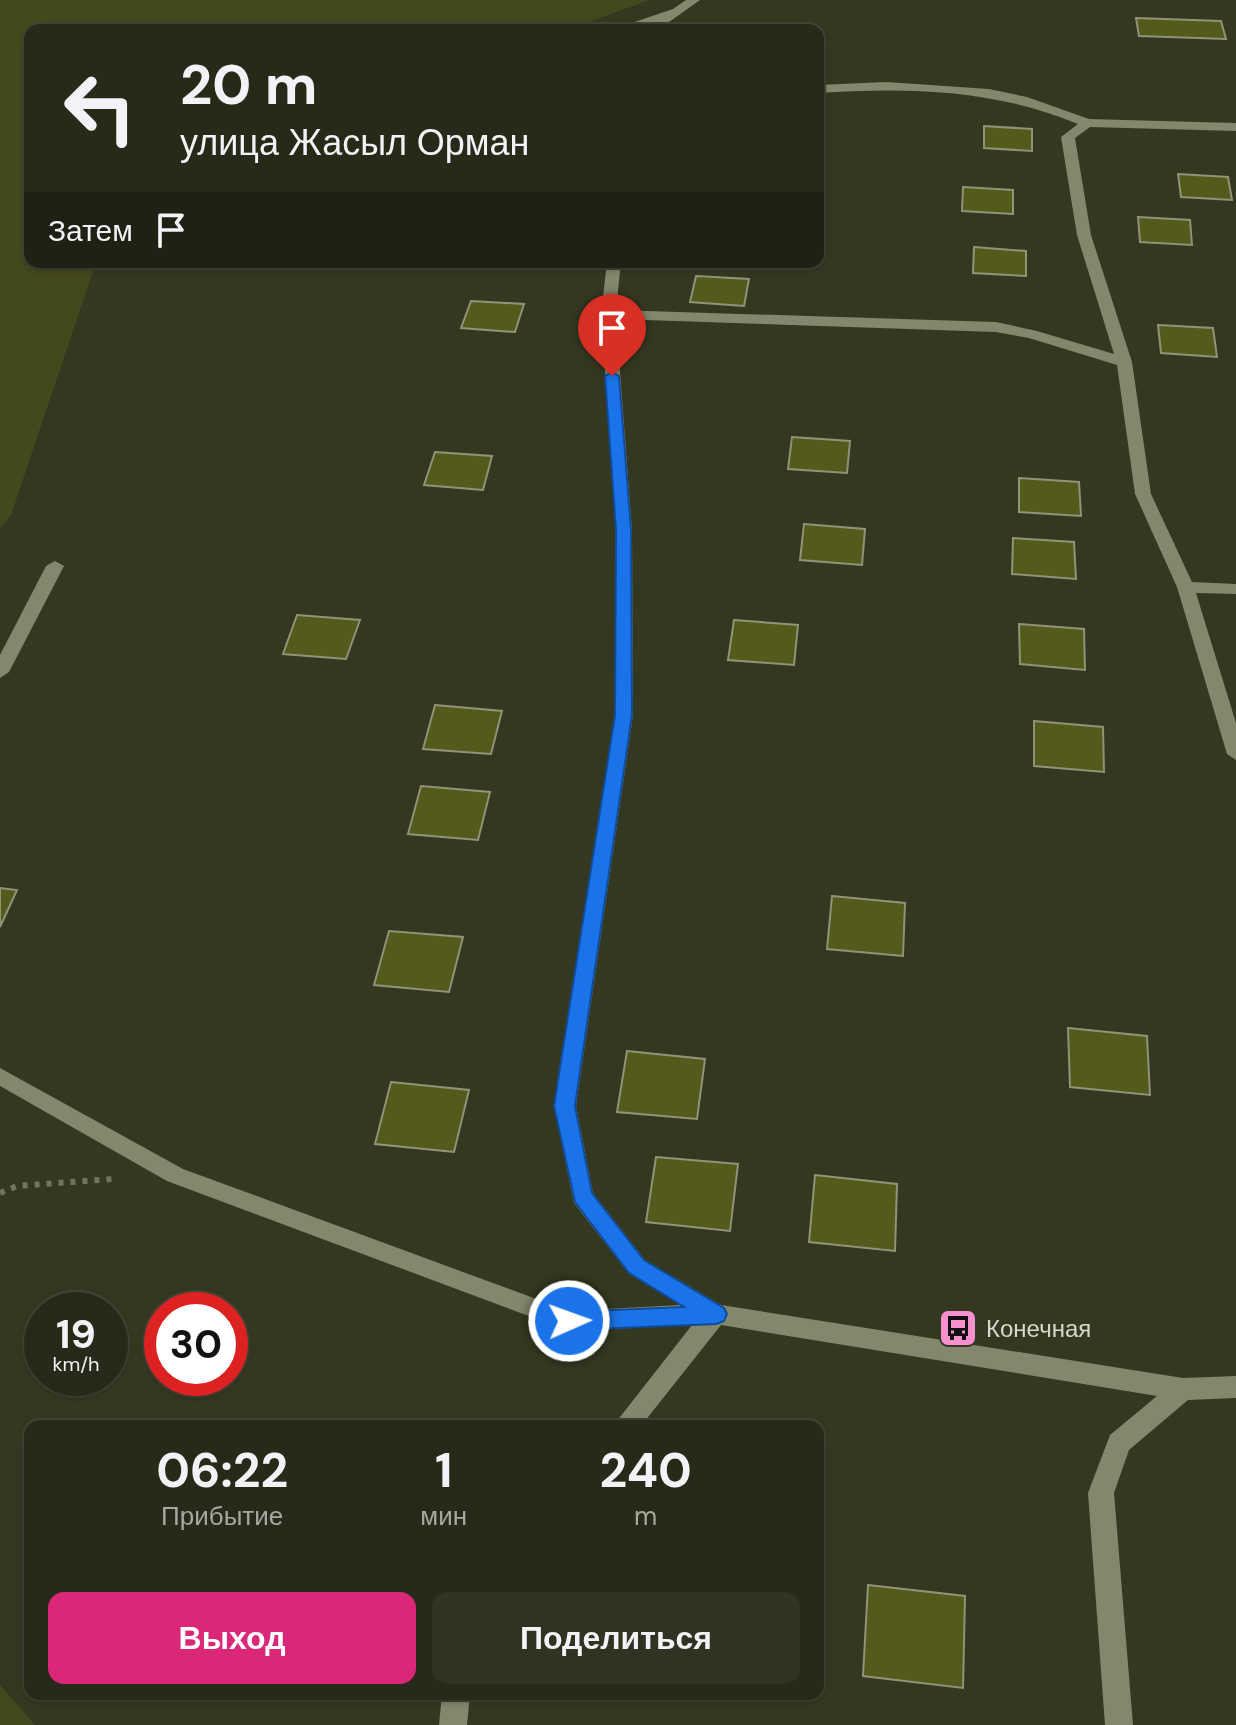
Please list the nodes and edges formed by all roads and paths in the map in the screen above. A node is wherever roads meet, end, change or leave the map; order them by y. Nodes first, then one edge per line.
1 (694, 0) edge
2 (672, 12) junction
3 (635, 24) edge
4 (662, 24) edge
5 (824, 89) edge
6 (1087, 123) junction
7 (1236, 127) edge
8 (613, 268) edge
9 (608, 314) junction
10 (1124, 362) junction
11 (55, 566) dead end
12 (1186, 587) junction
13 (1236, 589) edge
14 (0, 672) edge
15 (1236, 754) edge
16 (0, 1076) edge
17 (175, 1175) junction
18 (0, 1193) edge
19 (716, 1314) junction
20 (1236, 1387) edge
21 (1183, 1389) junction
22 (631, 1420) edge
23 (455, 1700) edge
24 (453, 1725) edge
25 (1119, 1725) edge

1 - 2 street
2 - 3 street
2 - 4 street
5 - 6 street
6 - 7 street
6 - 10 street
8 - 9 street
9 - 10 street
9 - 19 street
10 - 12 street
11 - 14 street
12 - 13 street
12 - 15 street
16 - 17 street
17 - 18 path
17 - 19 street
19 - 21 street
19 - 22 street
20 - 21 street
21 - 25 street
23 - 24 street

